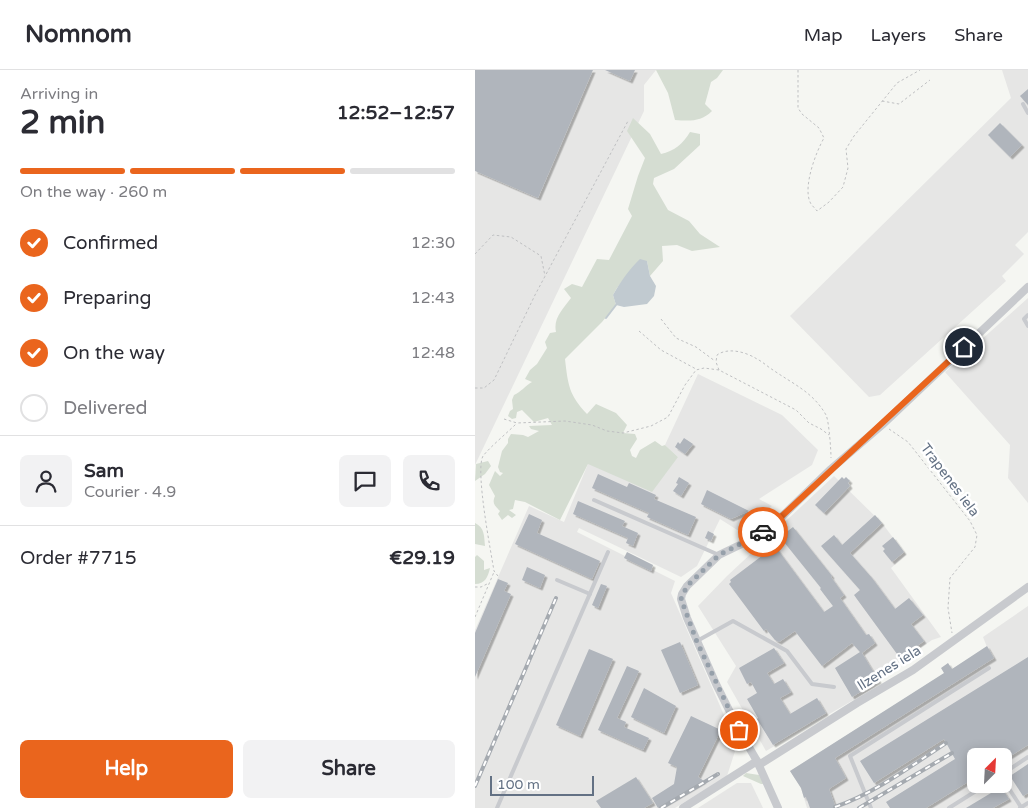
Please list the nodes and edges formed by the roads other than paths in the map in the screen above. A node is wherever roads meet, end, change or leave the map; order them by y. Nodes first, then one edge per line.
1 (1023, 104) dead end
2 (1028, 113) edge
3 (1028, 287) edge
4 (1028, 315) edge
5 (1028, 326) edge
6 (594, 500) dead end
7 (608, 552) dead end
8 (719, 555) junction
9 (557, 580) dead end
10 (1028, 587) edge
11 (590, 594) junction
12 (697, 642) junction
13 (989, 668) dead end
14 (835, 687) dead end
15 (1028, 757) edge
16 (758, 763) junction
17 (1013, 767) edge
18 (973, 793) edge
19 (1011, 793) edge
20 (1028, 803) edge
21 (497, 808) edge
22 (683, 808) edge
23 (778, 808) edge
24 (871, 808) edge
25 (949, 808) edge
26 (1020, 808) edge

1 - 2 lane
3 - 8 street
4 - 5 lane
6 - 8 lane
7 - 11 lane
8 - 12 street
9 - 11 lane
10 - 16 street, Ilzenes iela
11 - 21 lane
12 - 14 lane
12 - 16 street
13 - 24 lane
15 - 17 lane
16 - 22 street, Ilzenes iela
16 - 23 street
18 - 25 lane
19 - 26 lane
20 - 26 lane

